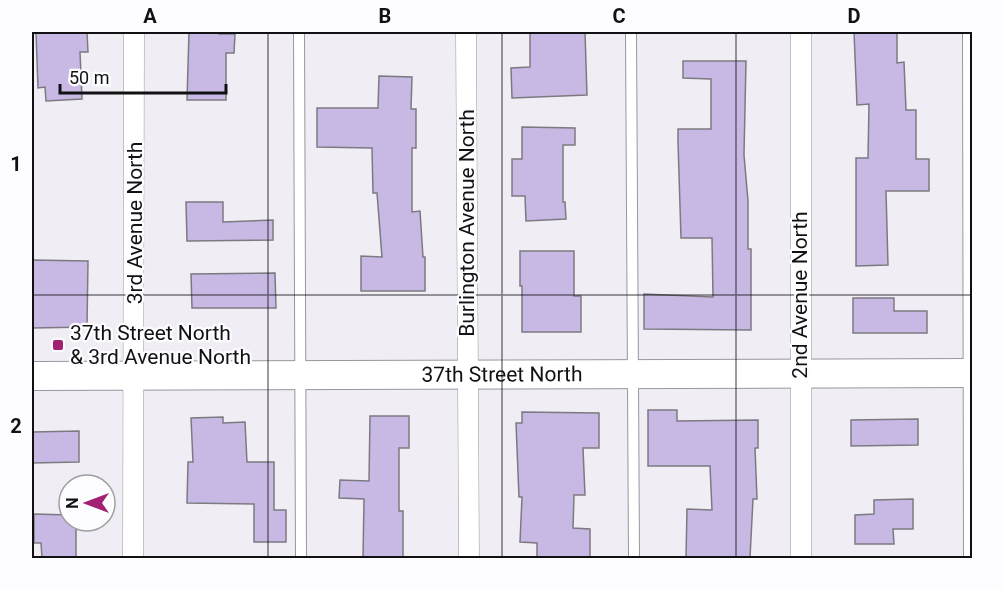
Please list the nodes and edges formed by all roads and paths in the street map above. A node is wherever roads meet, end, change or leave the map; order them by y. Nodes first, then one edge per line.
1 (135, 32) edge
2 (298, 32) edge
3 (466, 32) edge
4 (631, 32) edge
5 (801, 32) edge
6 (968, 32) edge
7 (970, 373) edge
8 (800, 374) junction
9 (633, 375) junction
10 (32, 376) edge
11 (135, 376) junction
12 (301, 376) junction
13 (468, 376) junction
14 (134, 558) edge
15 (302, 558) edge
16 (469, 558) edge
17 (634, 558) edge
18 (801, 558) edge
19 (969, 558) edge

1 - 11 street, 3rd Avenue North
2 - 12 lane
3 - 13 street, Burlington Avenue North
4 - 9 lane
5 - 8 street, 2nd Avenue North
6 - 7 lane
7 - 8 street, 37th Street North
7 - 19 lane
8 - 9 street, 37th Street North
8 - 18 street, 2nd Avenue North
9 - 13 street, 37th Street North
9 - 17 lane
10 - 11 street, 37th Street North
11 - 12 street, 37th Street North
11 - 14 street, 3rd Avenue North
12 - 13 street, 37th Street North
12 - 15 lane
13 - 16 street, Burlington Avenue North

